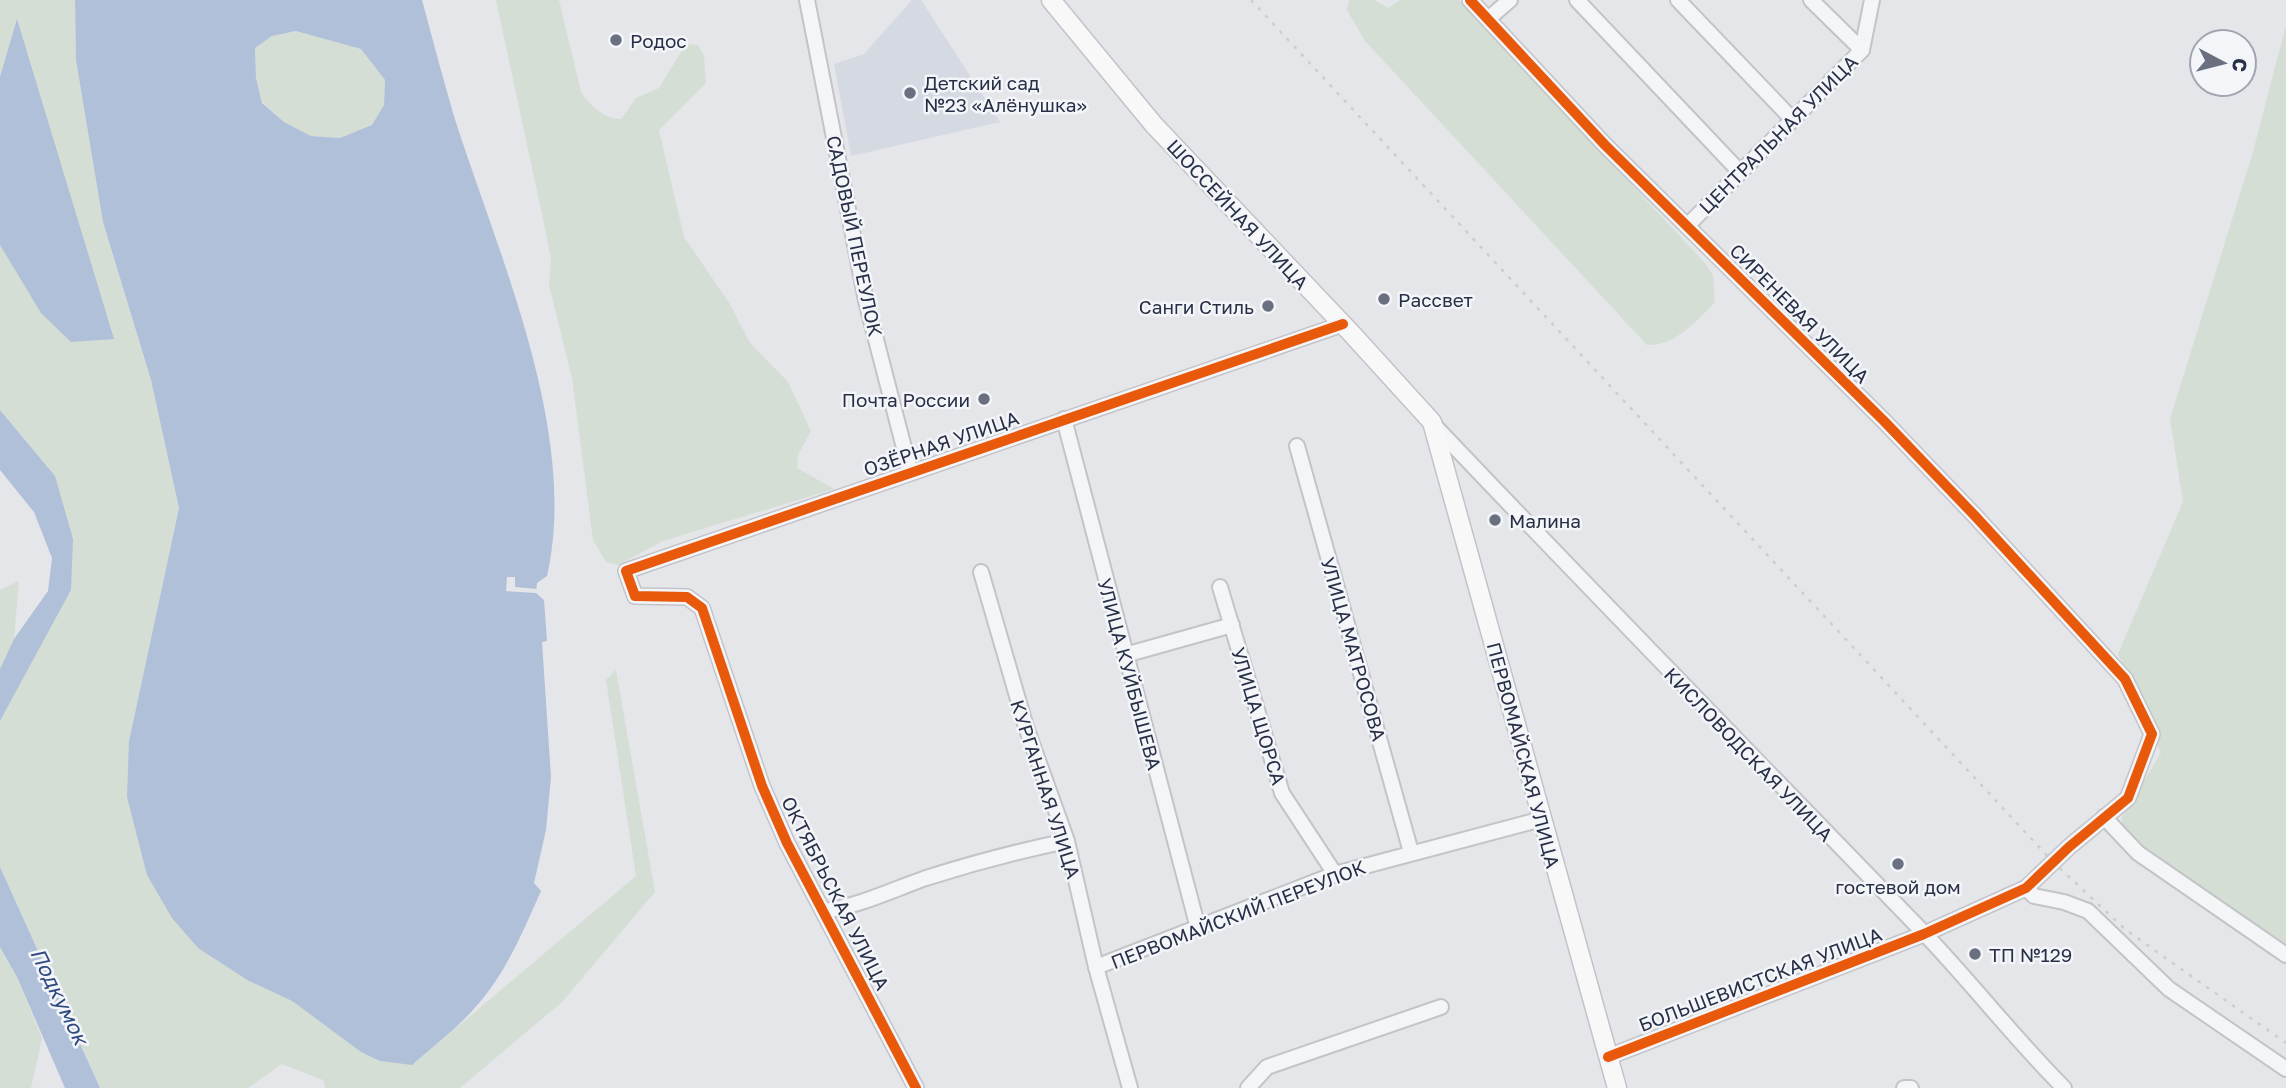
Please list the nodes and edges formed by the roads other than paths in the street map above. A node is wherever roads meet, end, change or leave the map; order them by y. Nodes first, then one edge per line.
1 (807, 0) edge
2 (1051, 0) edge
3 (1470, 0) edge
4 (1510, 0) edge
5 (1577, 0) edge
6 (1678, 0) edge
7 (1811, 0) edge
8 (1872, 0) edge
9 (1488, 19) junction
10 (1862, 50) junction
11 (1792, 119) junction
12 (1739, 171) junction
13 (1687, 226) junction
14 (1343, 324) junction
15 (1064, 419) junction
16 (1432, 422) junction
17 (1297, 446) dead end
18 (910, 471) junction
19 (981, 572) dead end
20 (1220, 587) dead end
21 (687, 597) joint
22 (1232, 625) junction
23 (1125, 655) junction
24 (2104, 817) junction
25 (1542, 819) junction
26 (1067, 841) junction
27 (1411, 852) junction
28 (1335, 874) junction
29 (2026, 888) junction
30 (824, 911) junction
31 (1198, 928) junction
32 (1924, 934) junction
33 (2286, 955) edge
34 (1096, 967) junction
35 (1441, 1007) dead end
36 (1608, 1057) junction
37 (2286, 1069) edge
38 (916, 1088) edge
39 (1130, 1088) edge
40 (1248, 1088) edge
41 (1617, 1088) edge
42 (1904, 1088) edge
43 (1911, 1088) edge
44 (2064, 1088) edge

1 - 18 street, САДОВЫЙ ПЕРЕУЛОК
2 - 14 main road, ШОССЕЙНАЯ УЛИЦА
3 - 9 street, СИРЕНЕВАЯ УЛИЦА
4 - 9 street
5 - 12 street
6 - 11 street
7 - 10 street
8 - 10 street, ЦЕНТРАЛЬНАЯ УЛИЦА
9 - 13 street, СИРЕНЕВАЯ УЛИЦА
10 - 11 street, ЦЕНТРАЛЬНАЯ УЛИЦА
11 - 12 street, ЦЕНТРАЛЬНАЯ УЛИЦА
12 - 13 street, ЦЕНТРАЛЬНАЯ УЛИЦА
13 - 24 street, СИРЕНЕВАЯ УЛИЦА
14 - 15 street, ОЗЁРНАЯ УЛИЦА
14 - 16 main road, ШОССЕЙНАЯ УЛИЦА
15 - 18 street, ОЗЁРНАЯ УЛИЦА
15 - 23 street, УЛИЦА КУЙБЫШЕВА
16 - 25 main road, ПЕРВОМАЙСКАЯ УЛИЦА
16 - 32 street, КИСЛОВОДСКАЯ УЛИЦА
17 - 27 street, УЛИЦА МАТРОСОВА
18 - 21 street, ОЗЁРНАЯ УЛИЦА
19 - 26 street, КУРГАННАЯ УЛИЦА
20 - 22 street, УЛИЦА ЩОРСА
21 - 30 street, ОКТЯБРЬСКАЯ УЛИЦА
22 - 23 street
22 - 28 street, УЛИЦА ЩОРСА
23 - 31 street, УЛИЦА КУЙБЫШЕВА
24 - 29 street, БОЛЬШЕВИСТСКАЯ УЛИЦА
24 - 33 street
25 - 27 street, ПЕРВОМАЙСКИЙ ПЕРЕУЛОК
25 - 36 main road, ПЕРВОМАЙСКАЯ УЛИЦА
26 - 30 street
26 - 34 street, КУРГАННАЯ УЛИЦА
27 - 28 street, ПЕРВОМАЙСКИЙ ПЕРЕУЛОК
28 - 31 street, ПЕРВОМАЙСКИЙ ПЕРЕУЛОК
29 - 32 street, БОЛЬШЕВИСТСКАЯ УЛИЦА
29 - 37 street
30 - 38 street, ОКТЯБРЬСКАЯ УЛИЦА
31 - 34 street, ПЕРВОМАЙСКИЙ ПЕРЕУЛОК
32 - 36 street, БОЛЬШЕВИСТСКАЯ УЛИЦА
32 - 44 street, КИСЛОВОДСКАЯ УЛИЦА
34 - 39 street, КУРГАННАЯ УЛИЦА
35 - 40 street
36 - 41 main road, ПЕРВОМАЙСКАЯ УЛИЦА
42 - 43 street

